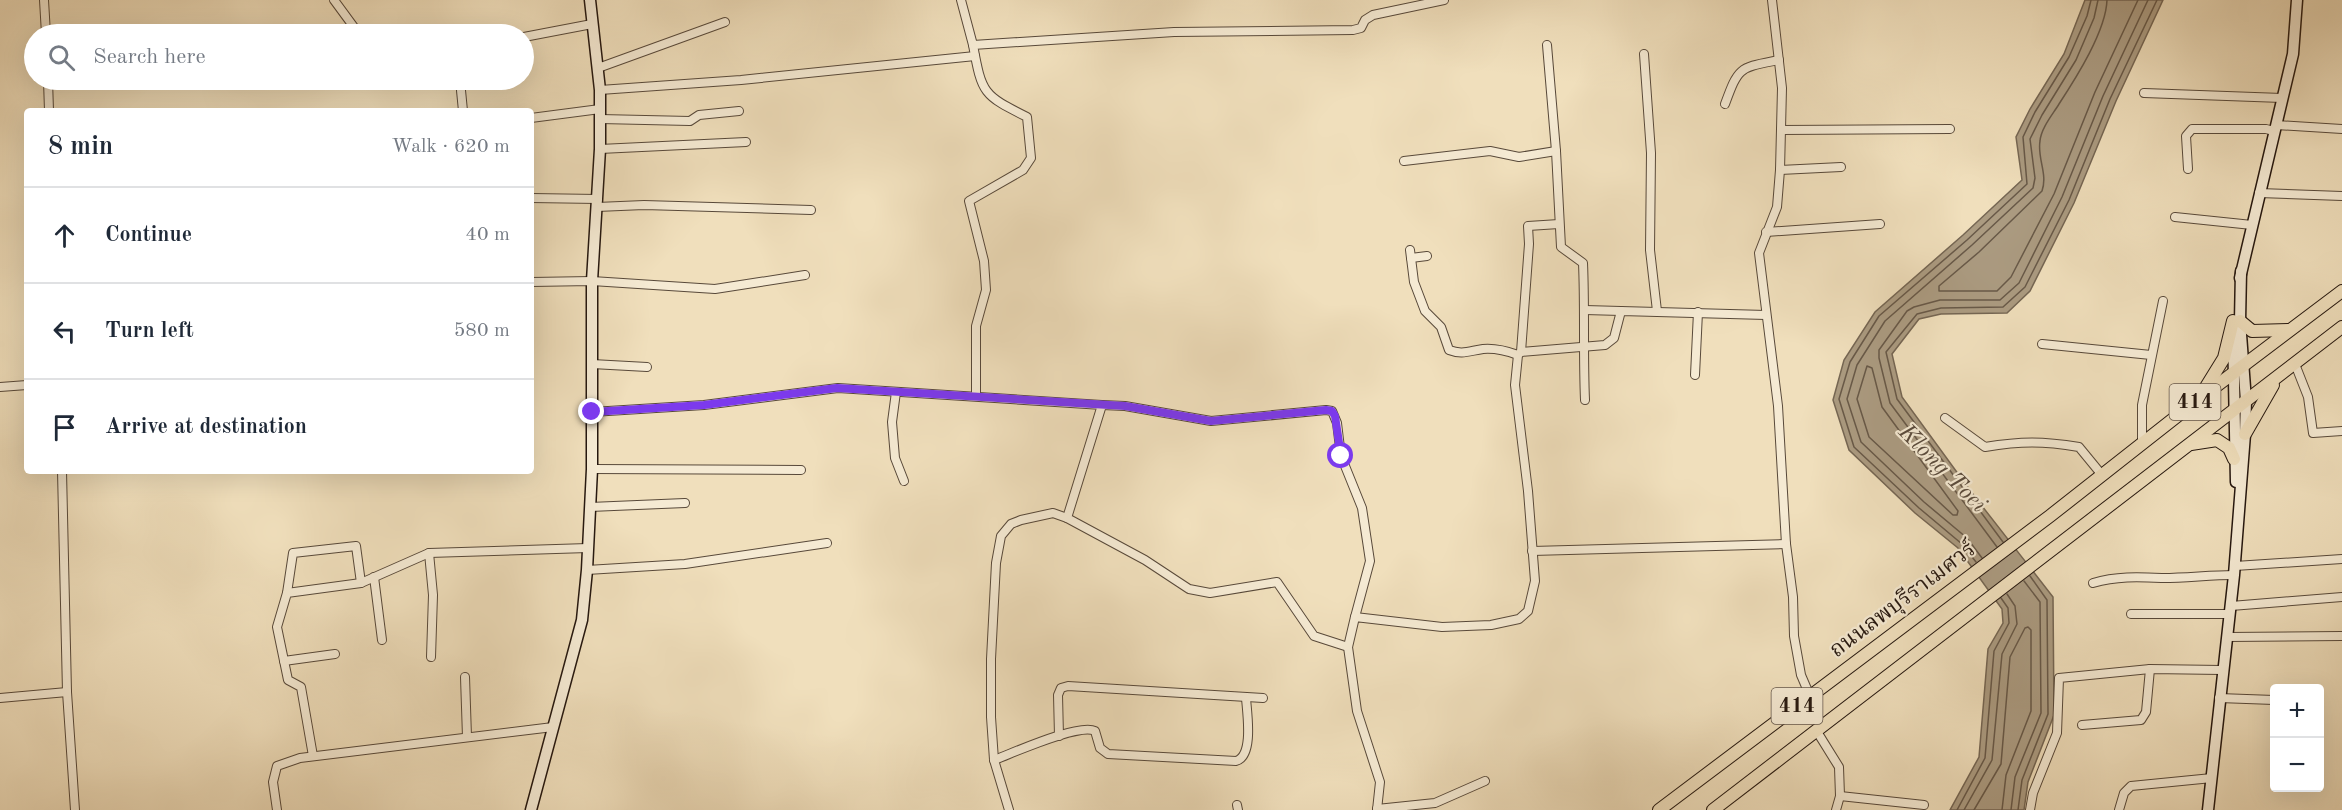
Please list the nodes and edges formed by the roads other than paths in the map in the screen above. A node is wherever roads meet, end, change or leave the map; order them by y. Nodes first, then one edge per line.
1 (44, 0) edge
2 (334, 0) edge
3 (590, 0) edge
4 (961, 0) edge
5 (1444, 0) edge
6 (1772, 0) edge
7 (2297, 0) edge
8 (725, 22) dead end
9 (45, 24) edge
10 (352, 24) edge
11 (592, 24) junction
12 (534, 35) edge
13 (973, 45) junction
14 (1546, 45) dead end
15 (1644, 54) dead end
16 (975, 56) junction
17 (1779, 60) junction
18 (598, 68) junction
19 (48, 90) edge
20 (461, 90) edge
21 (600, 90) junction
22 (2144, 93) dead end
23 (2282, 98) junction
24 (1725, 104) dead end
25 (49, 108) edge
26 (463, 108) edge
27 (739, 111) dead end
28 (600, 114) junction
29 (534, 118) edge
30 (2275, 128) junction
31 (1950, 129) dead end
32 (2342, 129) edge
33 (1781, 130) junction
34 (747, 142) dead end
35 (600, 149) junction
36 (1556, 151) junction
37 (1404, 161) dead end
38 (1841, 167) dead end
39 (2188, 169) dead end
40 (1780, 170) junction
41 (2259, 194) junction
42 (2342, 196) edge
43 (534, 198) edge
44 (597, 203) junction
45 (811, 210) dead end
46 (2175, 217) dead end
47 (1559, 224) junction
48 (1880, 224) dead end
49 (2252, 225) junction
50 (1766, 232) junction
51 (1427, 256) dead end
52 (806, 274) dead end
53 (592, 281) junction
54 (534, 282) edge
55 (2342, 291) edge
56 (2163, 301) dead end
57 (1585, 310) junction
58 (1621, 311) junction
59 (1657, 311) junction
60 (1698, 312) junction
61 (1766, 315) junction
62 (2237, 321) junction
63 (2342, 327) edge
64 (2290, 330) junction
65 (2042, 344) dead end
66 (1583, 348) junction
67 (1519, 353) junction
68 (2151, 355) junction
69 (592, 364) junction
70 (2295, 364) junction
71 (647, 367) dead end
72 (2240, 369) junction
73 (1695, 375) dead end
74 (2277, 378) junction
75 (24, 385) edge
76 (0, 387) edge
77 (896, 392) junction
78 (976, 396) junction
79 (1585, 400) dead end
80 (2246, 401) junction
81 (2195, 402) junction
82 (1102, 405) junction
83 (2235, 410) junction
84 (592, 412) junction
85 (1945, 418) dead end
86 (2342, 431) edge
87 (2246, 434) junction
88 (2142, 444) junction
89 (2188, 444) junction
90 (2234, 459) junction
91 (592, 468) junction
92 (801, 470) dead end
93 (62, 474) edge
94 (2102, 475) junction
95 (904, 481) dead end
96 (685, 503) dead end
97 (590, 507) junction
98 (2239, 512) junction
99 (1066, 518) junction
100 (827, 543) dead end
101 (1786, 544) junction
102 (588, 548) junction
103 (1532, 551) junction
104 (429, 553) junction
105 (2342, 559) edge
106 (587, 570) junction
107 (2234, 570) junction
108 (374, 577) junction
109 (361, 583) junction
110 (2093, 583) dead end
111 (287, 593) junction
112 (2342, 597) edge
113 (2230, 610) junction
114 (2131, 614) dead end
115 (1355, 617) junction
116 (2342, 636) edge
117 (2227, 637) junction
118 (382, 640) dead end
119 (1348, 647) junction
120 (335, 654) dead end
121 (431, 657) dead end
122 (284, 662) junction
123 (2150, 669) junction
124 (2222, 670) junction
125 (465, 677) dead end
126 (67, 692) junction
127 (1810, 696) junction
128 (0, 698) edge
129 (1246, 698) junction
130 (1263, 698) dead end
131 (2219, 698) junction
132 (2270, 700) edge
133 (2082, 725) dead end
134 (553, 728) junction
135 (1816, 730) junction
136 (1059, 735) junction
137 (467, 737) junction
138 (313, 756) junction
139 (994, 760) junction
140 (2212, 778) junction
141 (1485, 781) dead end
142 (1693, 783) junction
143 (1840, 796) junction
144 (1924, 805) dead end
145 (75, 810) edge
146 (277, 810) edge
147 (531, 810) edge
148 (1009, 810) edge
149 (1377, 810) edge
150 (1652, 810) edge
151 (1659, 810) edge
152 (1713, 810) edge
153 (1836, 810) edge
154 (2030, 810) edge
155 (2119, 810) edge
156 (2208, 810) edge

1 - 9 street
2 - 10 street
3 - 11 street
4 - 13 street
5 - 13 street
6 - 17 street
7 - 23 street
8 - 18 street
11 - 12 street
11 - 18 street
13 - 16 street
14 - 36 street
15 - 59 street
16 - 21 street
16 - 78 street
17 - 24 street
17 - 33 street
18 - 21 street
19 - 25 street
20 - 26 street
21 - 28 street
22 - 23 street
23 - 30 street
27 - 28 street
28 - 29 street
28 - 35 street
30 - 32 street
30 - 39 street
30 - 41 street
31 - 33 street
33 - 40 street
34 - 35 street
35 - 44 street
36 - 37 street
36 - 47 street
38 - 40 street
40 - 50 street
41 - 42 street
41 - 49 street
43 - 44 street
44 - 45 street
44 - 53 street
46 - 49 street
47 - 57 street
47 - 67 street
48 - 50 street
49 - 62 street
50 - 61 street
51 - 67 street
52 - 53 street
53 - 54 street
53 - 69 street
55 - 64 main road, ถนนลพบุรีราเมศวร์ / 414
56 - 68 street
57 - 58 street
57 - 66 street
58 - 59 street
58 - 66 street
59 - 60 street
60 - 61 street
60 - 73 street
61 - 101 street
62 - 64 main road
62 - 72 street
62 - 81 main road
63 - 70 main road, 414
64 - 72 main road, ถนนลพบุรีราเมศวร์ / 414
65 - 68 street
66 - 67 street
66 - 79 street
67 - 103 street
68 - 88 street
69 - 71 street
69 - 84 street
70 - 74 main road, 414
70 - 86 street
72 - 80 street
72 - 81 main road, ถนนลพบุรีราเมศวร์ / 414
72 - 83 street
74 - 80 main road, 414
74 - 87 main road
75 - 76 street
77 - 78 street
77 - 84 street
77 - 95 street
78 - 82 street
80 - 83 main road, 414
80 - 87 street
81 - 88 main road, ถนนลพบุรีราเมศวร์ / 414
82 - 99 street
82 - 115 street
83 - 89 main road, 414
83 - 90 street
84 - 91 street
85 - 94 street
87 - 98 street
88 - 94 main road, ถนนลพบุรีราเมศวร์ / 414
89 - 90 main road
89 - 135 main road, 414
90 - 98 street
91 - 92 street
91 - 97 street
93 - 126 street
94 - 127 main road, ถนนลพบุรีราเมศวร์ / 414
96 - 97 street
97 - 102 street
98 - 107 street
99 - 119 street
99 - 139 street
100 - 106 street
101 - 103 street
101 - 127 street
102 - 104 street
102 - 106 street
103 - 115 street
104 - 108 street
104 - 121 street
105 - 107 street
106 - 134 street
107 - 110 street
107 - 113 street
108 - 109 street
108 - 118 street
109 - 111 street
109 - 111 street
111 - 122 street
112 - 113 street
113 - 114 street
113 - 117 street
115 - 119 street
116 - 117 street
117 - 124 street
119 - 149 street
120 - 122 street
122 - 138 street
123 - 124 street
123 - 133 street
123 - 154 street
124 - 131 street
125 - 137 street
126 - 128 street
126 - 145 street
127 - 142 main road, ถนนลพบุรีราเมศวร์ / 414
129 - 130 street
129 - 136 street
129 - 136 street
131 - 132 street
131 - 140 street
134 - 137 street
134 - 147 street
135 - 143 street
135 - 152 main road, 414
136 - 139 street
137 - 138 street
138 - 146 street
139 - 148 street
140 - 155 street
140 - 156 street
141 - 149 street
142 - 150 street, 414
142 - 151 main road, ถนนลพบุรีราเมศวร์ / 414
143 - 144 street
143 - 153 street

